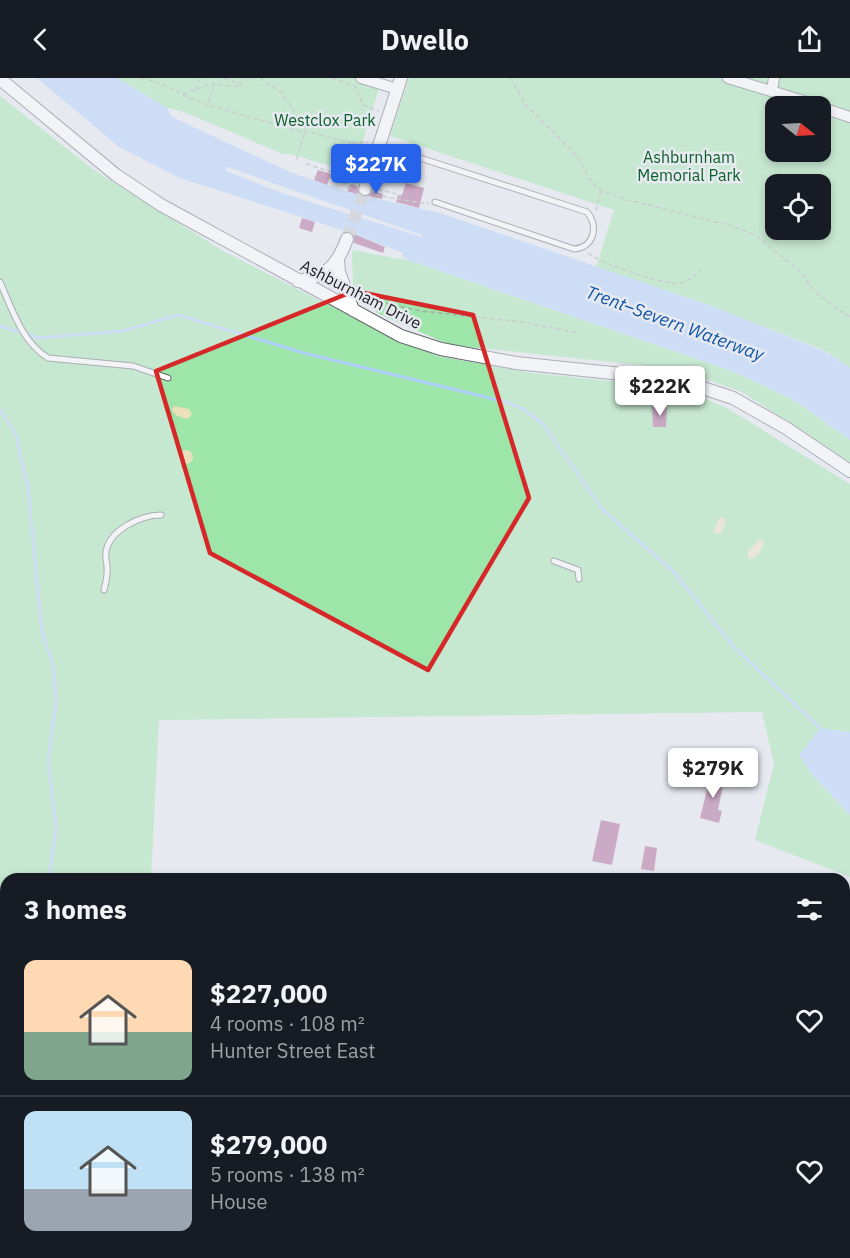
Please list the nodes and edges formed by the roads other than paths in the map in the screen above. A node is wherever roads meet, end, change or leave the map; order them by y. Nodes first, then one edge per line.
1 (361, 78) edge
2 (729, 78) edge
3 (774, 78) edge
4 (0, 79) edge
5 (399, 84) edge
6 (772, 90) junction
7 (789, 96) edge
8 (831, 111) edge
9 (850, 117) edge
10 (378, 144) junction
11 (364, 191) tunnel mouth
12 (435, 202) road end
13 (347, 239) tunnel mouth
14 (338, 261) junction
15 (298, 281) junction
16 (0, 282) edge
17 (352, 308) junction
18 (168, 378) dead end
19 (850, 471) edge
20 (162, 515) dead end
21 (554, 561) dead end
22 (579, 579) dead end
23 (104, 590) dead end

1 - 5 street
2 - 6 street
3 - 6 street
4 - 15 street, Ashburnham Drive
5 - 10 street
6 - 7 street
8 - 9 street
10 - 11 street
10 - 12 lane
13 - 14 street
14 - 15 street
14 - 17 street
15 - 17 street, Ashburnham Drive
16 - 18 lane
17 - 19 street, Ashburnham Drive
20 - 23 lane
21 - 22 lane

